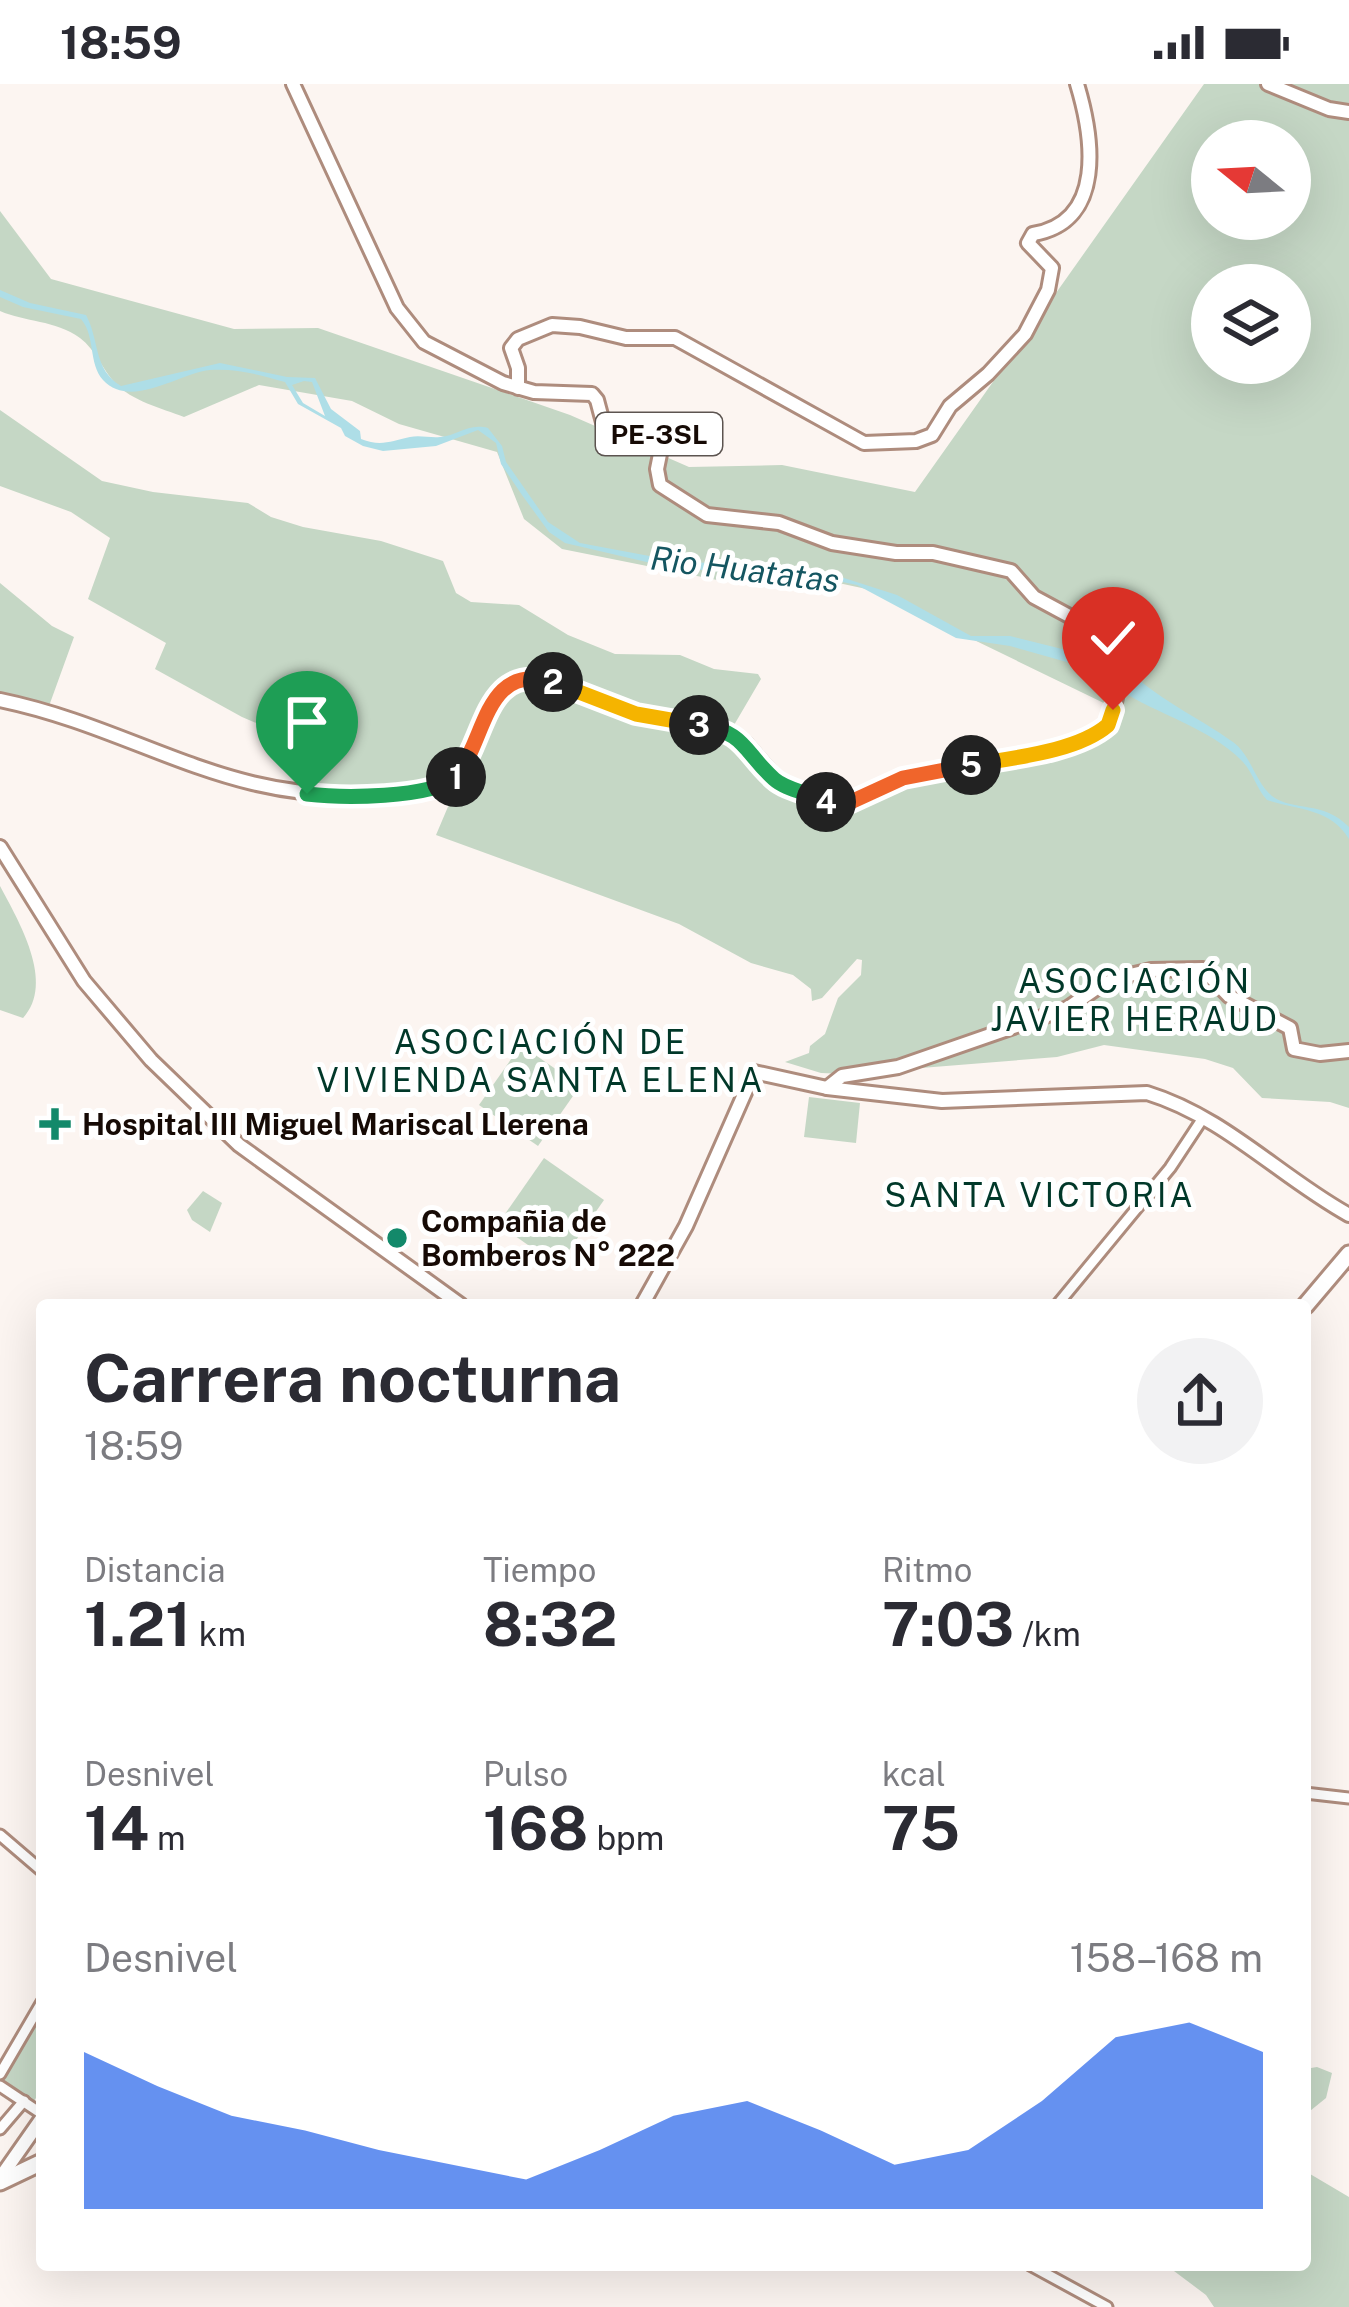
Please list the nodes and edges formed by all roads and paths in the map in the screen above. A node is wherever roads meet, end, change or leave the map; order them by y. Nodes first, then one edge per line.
1 (292, 84) edge
2 (1077, 84) edge
3 (1268, 84) edge
4 (1349, 112) edge
5 (518, 388) junction
6 (0, 700) edge
7 (0, 847) edge
8 (1349, 1051) edge
9 (827, 1088) junction
10 (1203, 1118) junction
11 (1349, 1220) edge
12 (1349, 1254) edge
13 (453, 1299) edge
14 (645, 1299) edge
15 (1062, 1299) edge
16 (1310, 1299) edge
17 (1311, 1794) edge
18 (1349, 1798) edge
19 (0, 1835) edge
20 (36, 1866) edge
21 (36, 2012) edge
22 (0, 2074) edge
23 (0, 2086) edge
24 (24, 2102) junction
25 (36, 2111) edge
26 (36, 2125) edge
27 (0, 2129) edge
28 (36, 2165) edge
29 (0, 2181) edge
30 (1041, 2271) edge
31 (1107, 2307) edge

1 - 5 main road, PE-3SL
2 - 5 main road
3 - 4 main road
5 - 6 main road, PE-3SL
7 - 13 main road
8 - 9 main road
9 - 10 main road
9 - 14 main road
10 - 11 main road
10 - 15 street
12 - 16 highway
17 - 18 street
19 - 20 street
21 - 22 street
23 - 24 street
24 - 25 street
24 - 27 street
26 - 29 main road
28 - 29 highway
30 - 31 street

